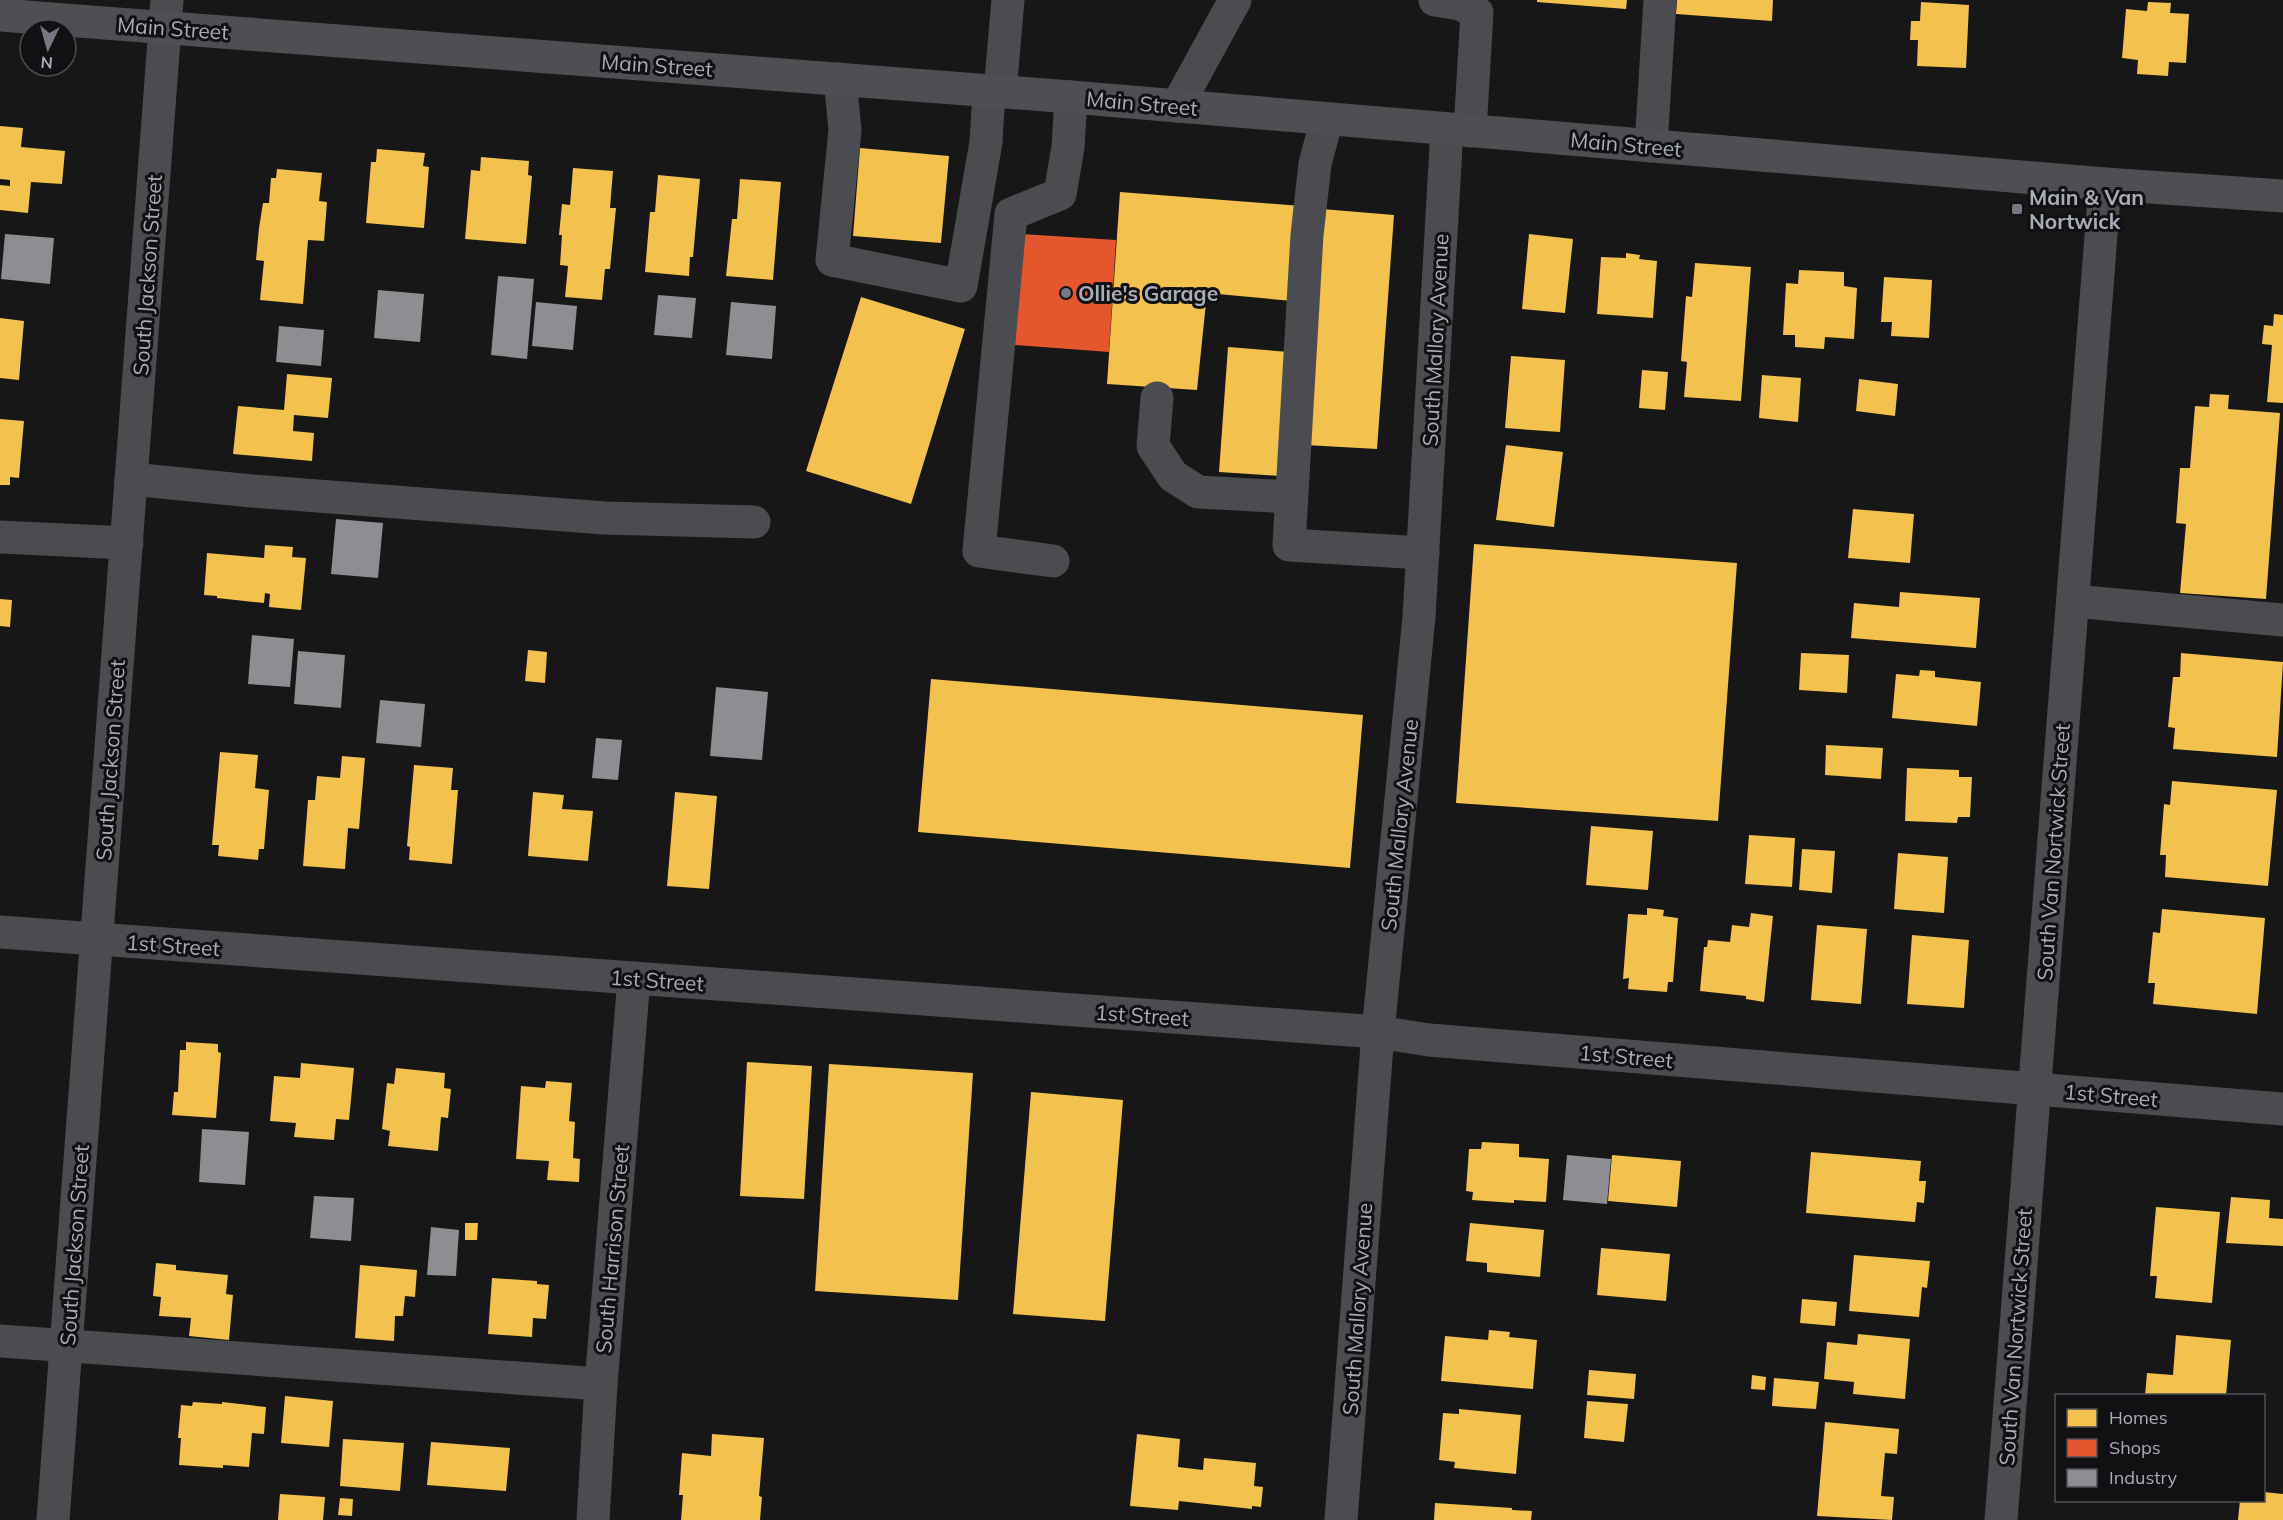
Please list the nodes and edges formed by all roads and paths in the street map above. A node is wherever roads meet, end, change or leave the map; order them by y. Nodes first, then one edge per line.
1 (1008, 0) edge
2 (1235, 0) edge
3 (1435, 0) edge
4 (1660, 0) edge
5 (166, 14) edge
6 (0, 15) edge
7 (840, 79) junction
8 (995, 91) junction
9 (1071, 97) junction
10 (1177, 106) junction
11 (1327, 119) junction
12 (1458, 130) junction
13 (1651, 146) junction
14 (2105, 184) junction
15 (2283, 196) edge
16 (1157, 398) dead end
17 (131, 479) junction
18 (1291, 497) junction
19 (753, 522) dead end
20 (0, 537) edge
21 (127, 543) junction
22 (1423, 552) junction
23 (1053, 561) dead end
24 (2073, 601) junction
25 (2283, 620) edge
26 (0, 932) edge
27 (96, 939) junction
28 (634, 978) junction
29 (1378, 1032) junction
30 (2035, 1088) junction
31 (2283, 1108) edge
32 (0, 1341) edge
33 (66, 1345) junction
34 (601, 1384) junction
35 (53, 1520) edge
36 (592, 1520) edge
37 (1341, 1520) edge
38 (2001, 1520) edge

1 - 8 street
2 - 10 street
3 - 12 street, South Mallory Avenue
4 - 13 street
5 - 6 main road, Main Street
5 - 7 main road, Main Street
5 - 17 street, South Jackson Street
7 - 8 main road, Main Street
7 - 8 street
8 - 9 main road, Main Street
9 - 10 main road, Main Street
9 - 23 street
10 - 11 main road, Main Street
11 - 12 main road, Main Street
11 - 18 street
12 - 13 main road, Main Street
12 - 22 street, South Mallory Avenue
13 - 14 main road, Main Street
14 - 15 main road, Main Street
14 - 24 street, South Van Nortwick Street
16 - 18 street
17 - 19 street
17 - 21 street, South Jackson Street
18 - 22 street
20 - 21 street
21 - 27 street, South Jackson Street
22 - 29 street, South Mallory Avenue
24 - 25 street
24 - 30 street, South Van Nortwick Street
26 - 27 street, 1st Street
27 - 28 street, 1st Street
27 - 33 street, South Jackson Street
28 - 29 street, 1st Street
28 - 34 street, South Harrison Street
29 - 30 street, 1st Street
29 - 37 street, South Mallory Avenue
30 - 31 street, 1st Street
30 - 38 street, South Van Nortwick Street
32 - 33 street
33 - 34 street
33 - 35 street, South Jackson Street
34 - 36 street, South Harrison Street

